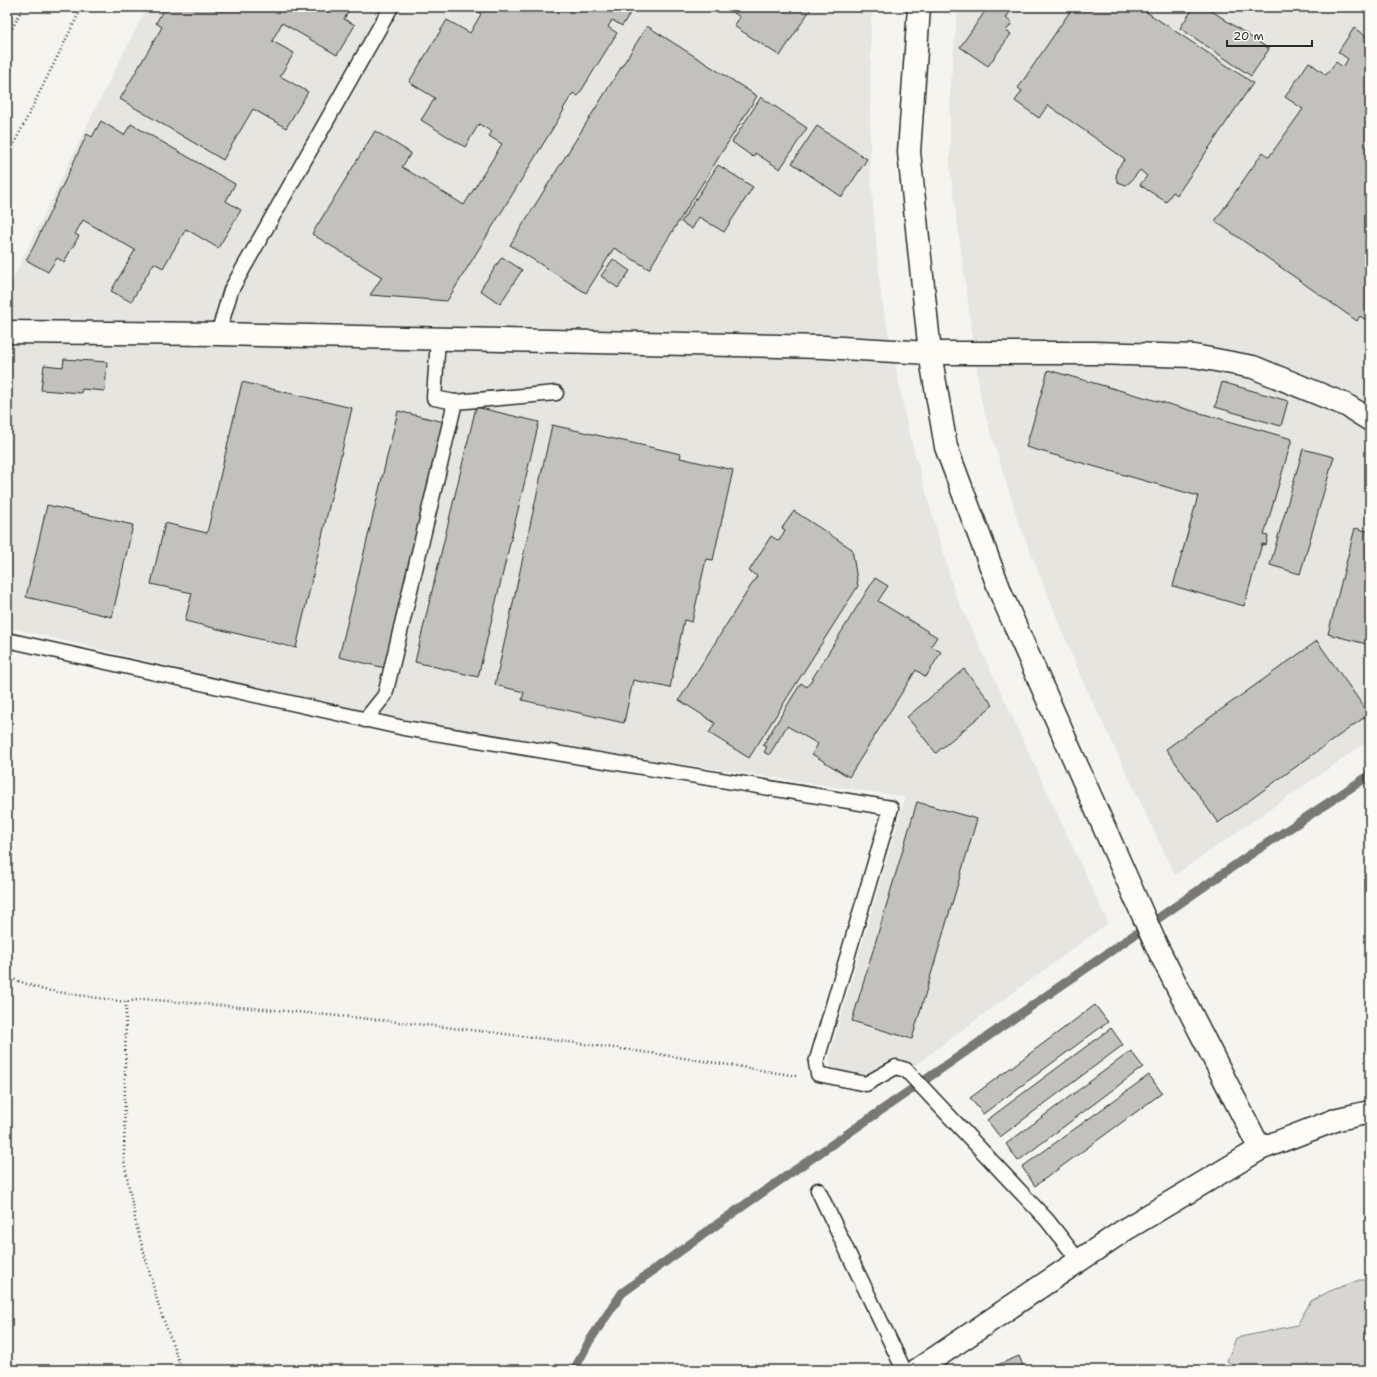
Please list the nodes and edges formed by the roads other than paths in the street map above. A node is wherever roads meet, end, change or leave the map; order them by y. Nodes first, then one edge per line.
1 (391, 7) edge
2 (919, 7) edge
3 (7, 332) edge
4 (218, 334) junction
5 (438, 339) junction
6 (930, 352) junction
7 (556, 393) dead end
8 (455, 402) junction
9 (1370, 420) edge
10 (7, 641) edge
11 (365, 720) junction
12 (1370, 1112) edge
13 (1260, 1149) junction
14 (818, 1190) dead end
15 (1079, 1261) junction
16 (904, 1370) edge
17 (916, 1370) edge

1 - 4 lane
2 - 6 street
3 - 4 street
4 - 5 street
5 - 6 street
5 - 8 lane
6 - 9 street
6 - 13 street
7 - 8 lane
8 - 11 lane
10 - 11 lane
11 - 15 lane
12 - 13 street
13 - 15 street
14 - 16 lane
15 - 17 street

